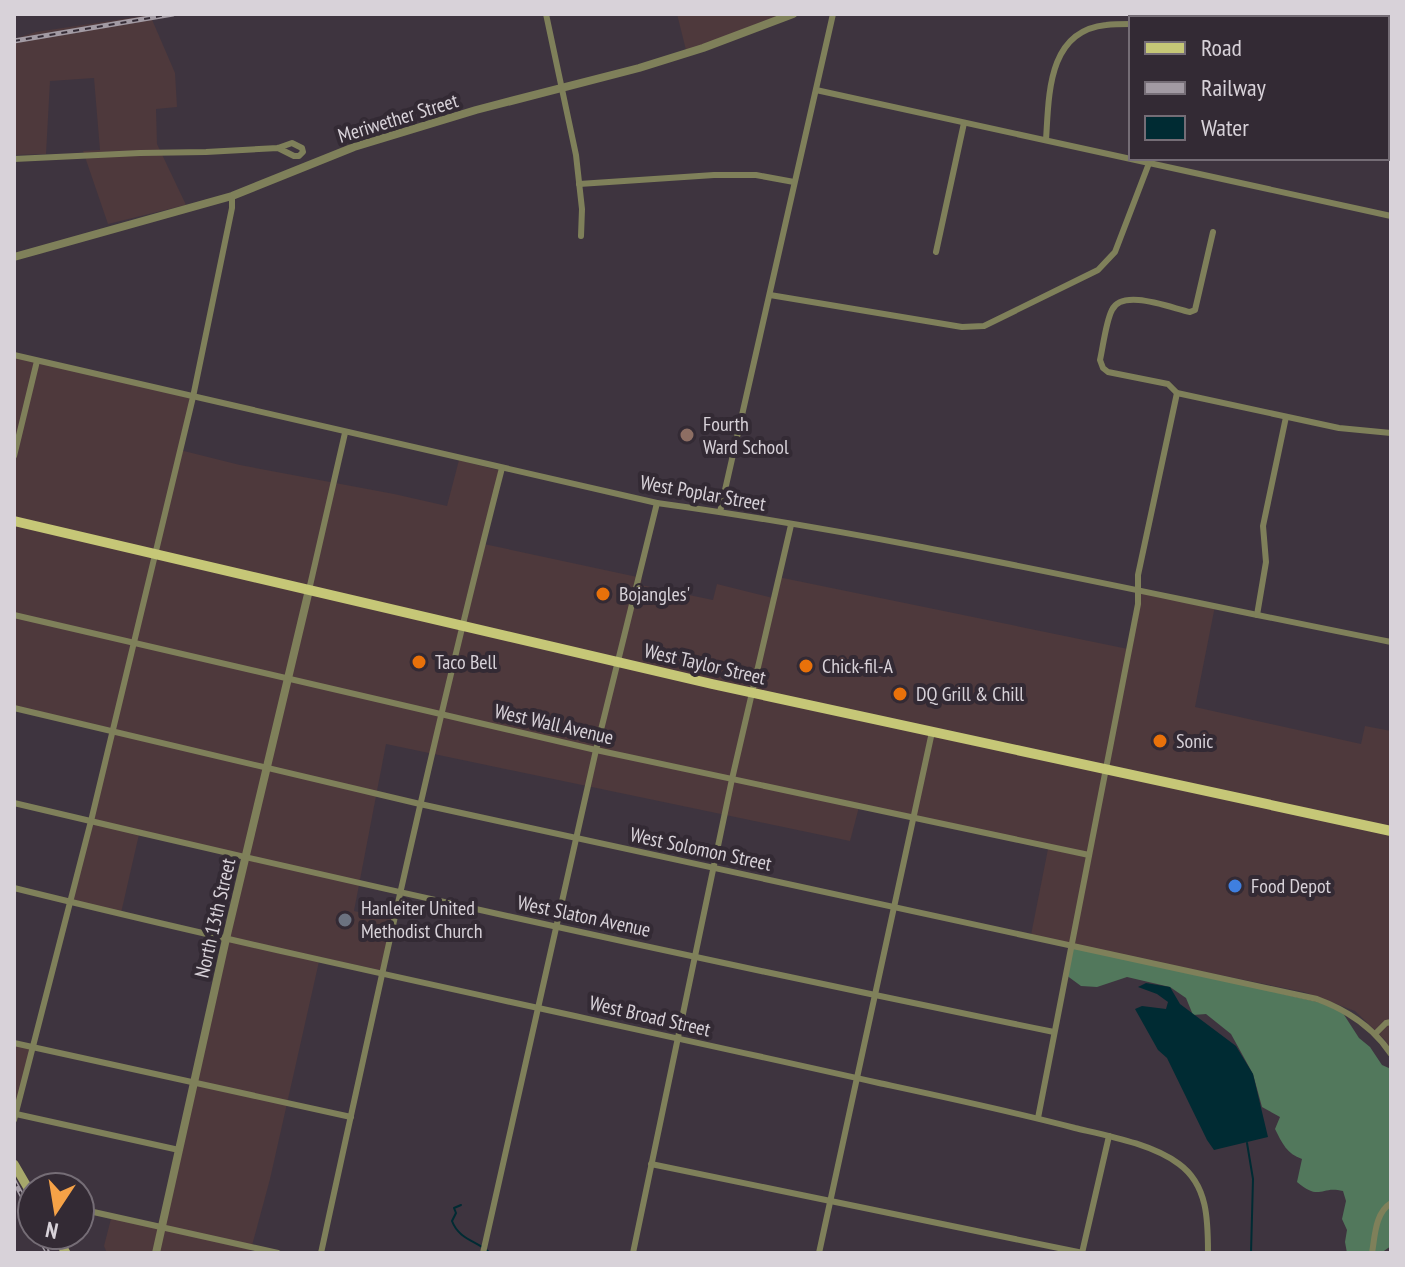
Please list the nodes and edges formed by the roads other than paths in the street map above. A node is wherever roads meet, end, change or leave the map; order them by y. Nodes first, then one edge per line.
1 (546, 14) edge
2 (793, 14) edge
3 (833, 14) edge
4 (1129, 24) edge
5 (561, 89) junction
6 (816, 90) junction
7 (964, 123) junction
8 (1046, 140) junction
9 (278, 148) dead end
10 (1129, 156) edge
11 (14, 159) edge
12 (1150, 160) edge
13 (794, 182) junction
14 (579, 184) junction
15 (232, 196) junction
16 (1391, 216) edge
17 (1213, 232) dead end
18 (581, 236) dead end
19 (936, 252) dead end
20 (14, 257) edge
21 (770, 295) junction
22 (14, 355) edge
23 (37, 361) junction
24 (1177, 393) junction
25 (193, 397) junction
26 (1286, 417) junction
27 (345, 433) junction
28 (1391, 433) edge
29 (14, 456) edge
30 (502, 468) junction
31 (657, 503) junction
32 (720, 512) junction
33 (14, 521) edge
34 (791, 525) junction
35 (154, 554) junction
36 (309, 590) junction
37 (1138, 590) junction
38 (14, 615) edge
39 (1257, 615) junction
40 (461, 627) junction
41 (1391, 642) edge
42 (133, 644) junction
43 (619, 663) junction
44 (287, 679) junction
45 (751, 693) junction
46 (14, 708) edge
47 (441, 715) junction
48 (112, 731) junction
49 (932, 732) junction
50 (596, 750) junction
51 (267, 768) junction
52 (1105, 769) junction
53 (732, 779) junction
54 (14, 803) edge
55 (420, 804) junction
56 (913, 818) junction
57 (91, 821) junction
58 (1391, 831) edge
59 (577, 838) junction
60 (1089, 855) junction
61 (246, 857) junction
62 (714, 868) junction
63 (14, 888) edge
64 (400, 892) junction
65 (69, 902) junction
66 (894, 906) junction
67 (557, 926) junction
68 (226, 939) junction
69 (1072, 945) junction
70 (695, 956) junction
71 (381, 972) junction
72 (874, 996) junction
73 (538, 1008) junction
74 (1391, 1022) edge
75 (1054, 1032) junction
76 (1375, 1034) junction
77 (678, 1039) junction
78 (14, 1043) edge
79 (33, 1047) junction
80 (1391, 1054) edge
81 (857, 1078) junction
82 (195, 1081) junction
83 (15, 1117) edge
84 (351, 1117) junction
85 (1038, 1118) junction
86 (1109, 1136) junction
87 (179, 1150) junction
88 (651, 1164) junction
89 (829, 1202) junction
90 (1391, 1203) edge
91 (96, 1213) edge
92 (162, 1228) junction
93 (156, 1253) edge
94 (278, 1253) edge
95 (321, 1253) edge
96 (483, 1253) edge
97 (633, 1253) edge
98 (819, 1253) edge
99 (1082, 1253) edge
100 (1208, 1253) edge
101 (1372, 1253) edge

1 - 5 street
2 - 5 street, Meriwether Street
3 - 6 street
4 - 8 street
5 - 14 street
5 - 15 street, Meriwether Street
6 - 7 street
6 - 13 street
7 - 8 street
7 - 19 street
8 - 10 street
9 - 11 street
12 - 16 street
12 - 21 street
13 - 14 street
13 - 21 street
14 - 18 street
15 - 20 street, Meriwether Street
15 - 25 street
17 - 24 street
21 - 32 street
22 - 23 street, West Poplar Street
23 - 25 street, West Poplar Street
23 - 29 street
24 - 26 street
24 - 37 street
25 - 27 street, West Poplar Street
25 - 35 street
26 - 28 street
26 - 39 street
27 - 30 street, West Poplar Street
27 - 36 street
30 - 31 street, West Poplar Street
30 - 40 street
31 - 32 street, West Poplar Street
31 - 43 street
32 - 34 street, West Poplar Street
33 - 35 main road, West Taylor Street
34 - 37 street, West Poplar Street
34 - 45 street
35 - 36 main road, West Taylor Street
35 - 42 street
36 - 40 main road, West Taylor Street
36 - 44 street, North 13th Street
37 - 39 street, West Poplar Street
37 - 52 street
38 - 42 street, West Wall Avenue
39 - 41 street, West Poplar Street
40 - 43 main road, West Taylor Street
40 - 47 street
42 - 44 street, West Wall Avenue
42 - 48 street
43 - 45 main road, West Taylor Street
43 - 50 street
44 - 47 street, West Wall Avenue
44 - 51 street, North 13th Street
45 - 49 main road, West Taylor Street
45 - 53 street
46 - 48 street, West Solomon Street
47 - 50 street, West Wall Avenue
47 - 55 street
48 - 51 street, West Solomon Street
48 - 57 street
49 - 52 main road, West Taylor Street
49 - 56 street
50 - 53 street, West Wall Avenue
50 - 59 street
51 - 55 street, West Solomon Street
51 - 61 street, North 13th Street
52 - 58 main road, West Taylor Street
52 - 60 street
53 - 56 street, West Wall Avenue
53 - 62 street
54 - 57 street, West Slaton Avenue
55 - 59 street, West Solomon Street
55 - 64 street
56 - 60 street, West Wall Avenue
56 - 66 street
57 - 61 street, West Slaton Avenue
57 - 65 street
59 - 62 street, West Solomon Street
59 - 67 street
60 - 69 street
61 - 64 street, West Slaton Avenue
61 - 68 street, North 13th Street
62 - 66 street, West Solomon Street
62 - 70 street
63 - 65 street, West Broad Street
64 - 67 street, West Slaton Avenue
64 - 71 street
65 - 68 street, West Broad Street
65 - 79 street
66 - 69 street, West Solomon Street
66 - 72 street
67 - 70 street, West Slaton Avenue
67 - 73 street
68 - 71 street, West Broad Street
68 - 82 street, North 13th Street
69 - 75 street
69 - 76 street, West Solomon Street
70 - 72 street, West Slaton Avenue
70 - 77 street
71 - 73 street, West Broad Street
71 - 84 street
72 - 75 street, West Slaton Avenue
72 - 81 street
73 - 77 street, West Broad Street
73 - 96 street
74 - 76 street
75 - 85 street
76 - 80 street, West Solomon Street
77 - 81 street, West Broad Street
77 - 88 street
78 - 79 street
79 - 82 street
79 - 83 street
81 - 85 street, West Broad Street
81 - 89 street
82 - 84 street
82 - 87 street, North 13th Street
83 - 87 street
84 - 95 street
85 - 86 street, West Broad Street
86 - 99 street
86 - 100 street, West Broad Street
87 - 92 street, North 13th Street
88 - 89 street
88 - 97 street
89 - 98 street
89 - 99 street
90 - 101 street
91 - 92 street
92 - 93 street, North 13th Street
92 - 94 street

